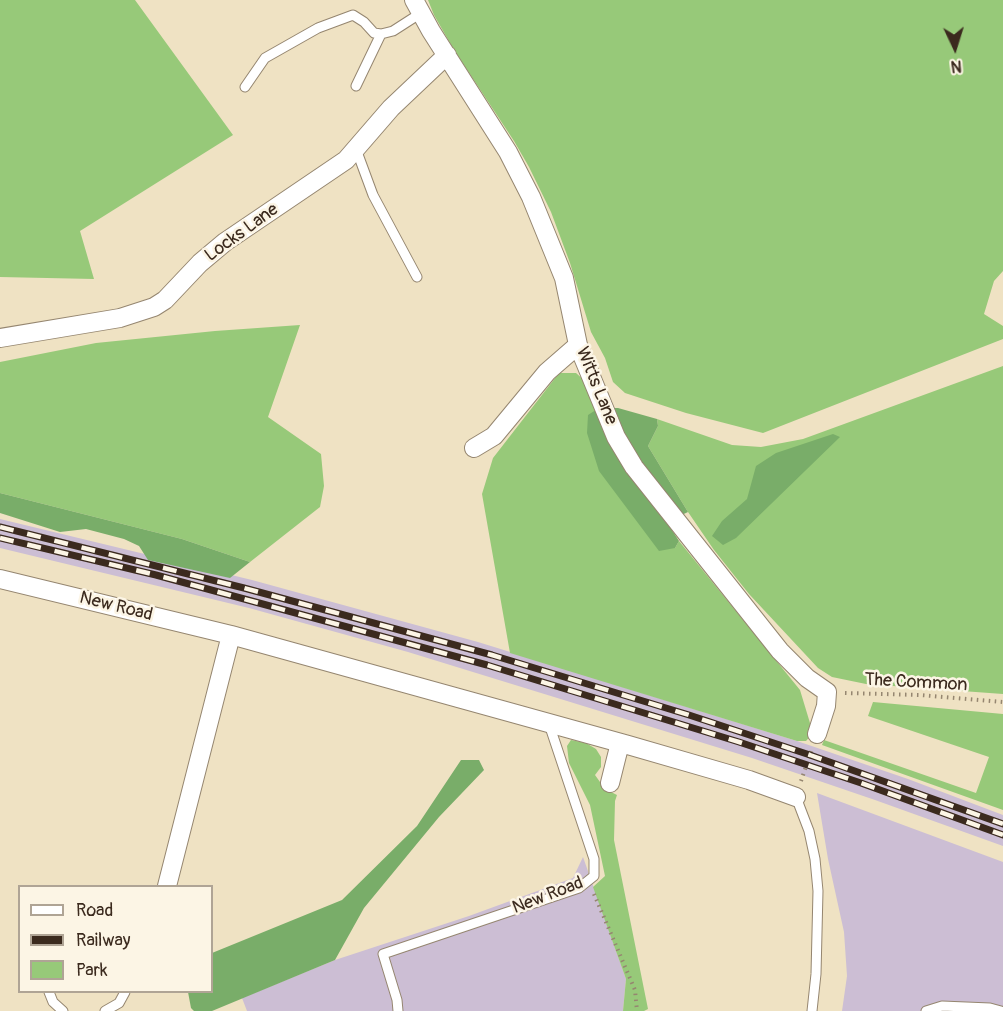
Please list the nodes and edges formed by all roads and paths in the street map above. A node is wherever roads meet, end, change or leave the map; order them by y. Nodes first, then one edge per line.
1 (418, 7) edge
2 (381, 34) junction
3 (447, 56) junction
4 (356, 86) dead end
5 (245, 87) dead end
6 (356, 149) junction
7 (417, 277) dead end
8 (0, 338) edge
9 (578, 345) junction
10 (474, 448) dead end
11 (0, 579) edge
12 (231, 635) junction
13 (827, 692) junction
14 (1003, 702) edge
15 (549, 724) junction
16 (817, 734) joint
17 (620, 743) junction
18 (610, 783) dead end
19 (798, 791) junction
20 (589, 882) junction
21 (167, 885) edge
22 (49, 993) edge
23 (124, 993) edge
24 (63, 1011) edge
25 (105, 1011) edge
26 (398, 1011) edge
27 (637, 1011) edge
28 (812, 1011) edge
29 (926, 1011) edge
30 (1001, 1011) edge

1 - 2 lane
1 - 3 street, Witts Lane
2 - 4 lane
2 - 5 lane
3 - 6 street, Locks Lane
3 - 9 street, Witts Lane
6 - 7 lane
6 - 8 street, Locks Lane
9 - 10 street
9 - 13 street, Witts Lane
11 - 12 street, New Road
12 - 15 street, New Road
12 - 21 street
13 - 14 path, The Common
13 - 16 street
15 - 17 street, New Road
15 - 20 lane, New Road
16 - 19 path
17 - 18 street
17 - 19 street, New Road
19 - 28 lane
20 - 26 lane, New Road
20 - 27 path
22 - 24 lane
23 - 25 lane
29 - 30 lane

